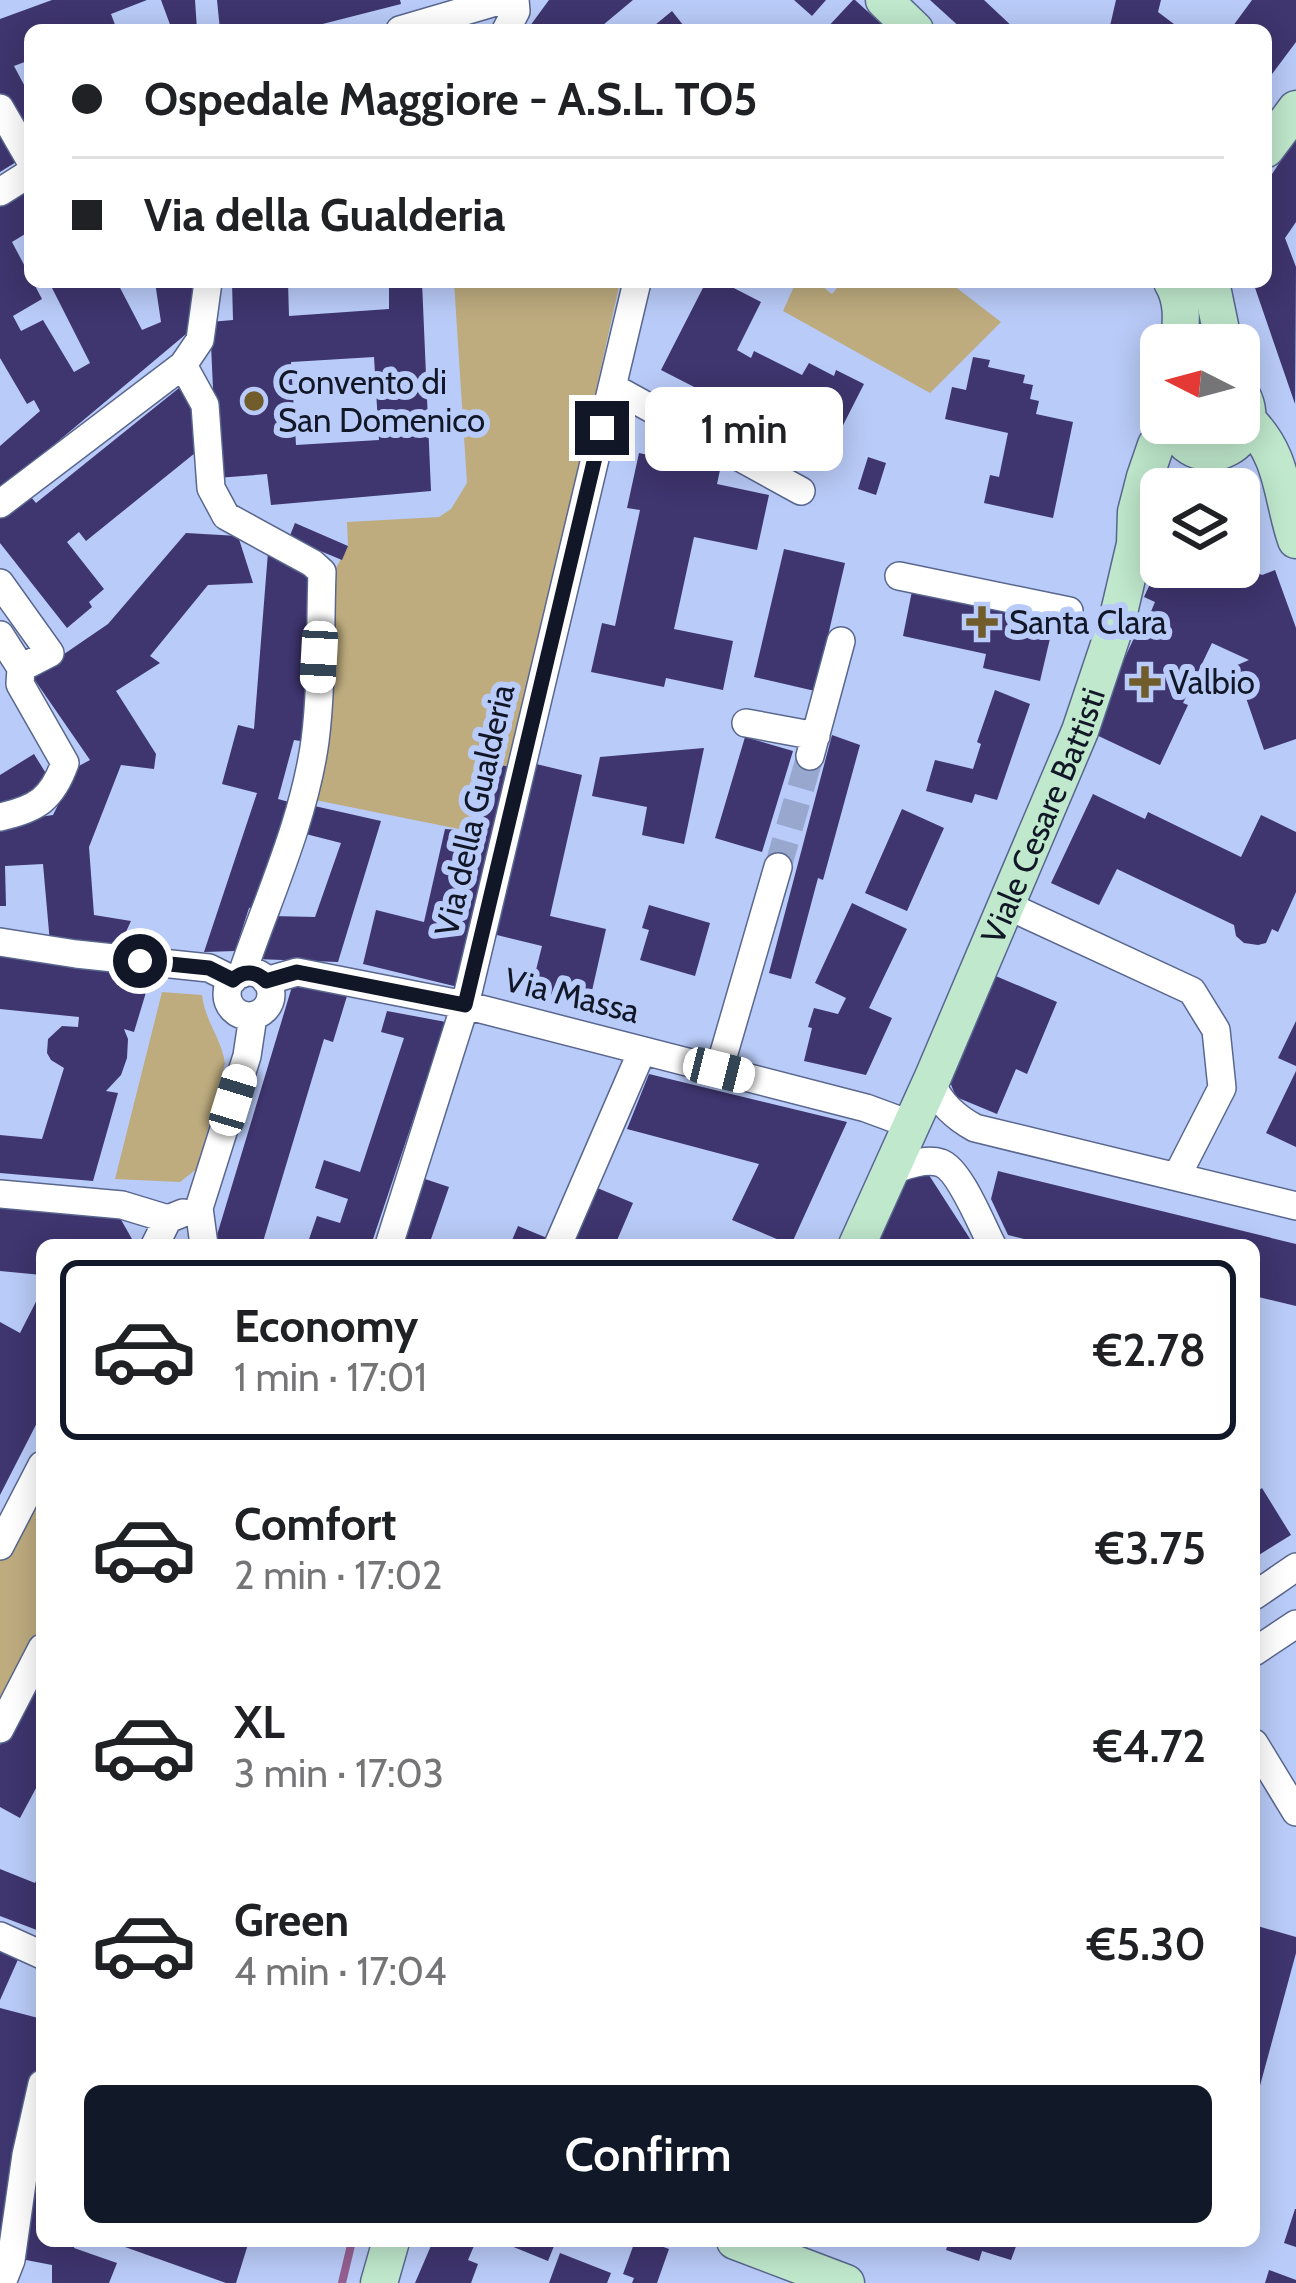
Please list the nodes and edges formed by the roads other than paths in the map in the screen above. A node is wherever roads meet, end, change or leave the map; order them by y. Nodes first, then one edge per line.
1 (502, 0) edge
2 (884, 0) edge
3 (422, 21) edge
4 (909, 24) edge
5 (0, 108) edge
6 (1296, 109) edge
7 (1272, 141) edge
8 (24, 150) edge
9 (207, 288) edge
10 (636, 288) edge
11 (1175, 288) edge
12 (1211, 288) edge
13 (1181, 324) edge
14 (1219, 324) edge
15 (183, 365) junction
16 (612, 387) junction
17 (1157, 444) edge
18 (1208, 444) edge
19 (1233, 444) edge
20 (1180, 468) edge
21 (801, 491) dead end
22 (0, 504) edge
23 (1140, 534) edge
24 (1294, 534) edge
25 (1135, 544) junction
26 (898, 576) dead end
27 (0, 583) edge
28 (1069, 611) dead end
29 (0, 635) edge
30 (841, 641) dead end
31 (20, 676) junction
32 (746, 723) dead end
33 (0, 817) edge
34 (778, 867) tunnel mouth
35 (1006, 905) junction
36 (0, 942) edge
37 (247, 978) junction
38 (465, 1005) junction
39 (642, 1051) junction
40 (719, 1070) junction
41 (931, 1083) junction
42 (912, 1125) junction
43 (999, 1135) junction
44 (893, 1170) junction
45 (1178, 1176) junction
46 (0, 1194) edge
47 (972, 1206) junction
48 (1296, 1206) edge
49 (199, 1208) junction
50 (168, 1219) junction
51 (158, 1239) edge
52 (202, 1239) edge
53 (391, 1239) edge
54 (561, 1239) edge
55 (860, 1239) edge
56 (989, 1239) edge
57 (36, 1477) edge
58 (0, 1546) edge
59 (1296, 1567) edge
60 (1260, 1592) edge
61 (1296, 1624) edge
62 (1260, 1648) edge
63 (36, 1660) edge
64 (0, 1729) edge
65 (1260, 1754) edge
66 (1296, 1812) edge
67 (0, 1936) edge
68 (36, 1951) edge
69 (36, 2111) edge
70 (751, 2247) edge
71 (2, 2283) edge
72 (845, 2283) edge

1 - 3 street
2 - 4 street
5 - 8 street
6 - 7 street
9 - 15 street
10 - 16 street, Via della Gualderia
11 - 13 street
12 - 14 street
15 - 22 street
15 - 37 street
16 - 21 street
16 - 38 street, Via della Gualderia
17 - 25 street, Viale Cesare Battisti
18 - 20 street, Viale Cesare Battisti
19 - 24 street
23 - 25 street, Viale Cesare Battisti
25 - 35 street, Viale Cesare Battisti
26 - 28 street
27 - 31 street
29 - 31 street
30 - 32 street
31 - 33 street
34 - 40 street
35 - 41 street, Viale Cesare Battisti
35 - 45 street
36 - 37 street, Via Massa
37 - 38 street, Via Massa
37 - 49 street
38 - 39 street, Via Massa
38 - 53 street, Via della Gualderia
39 - 40 street, Via Massa
39 - 54 street
40 - 42 street, Via Massa
41 - 42 street, Viale Cesare Battisti
41 - 43 street
42 - 44 street
43 - 45 street
43 - 47 street
44 - 47 street
44 - 55 street
45 - 48 street
46 - 50 street
47 - 56 street
49 - 50 street
49 - 52 street
50 - 51 street
57 - 58 street
59 - 60 street
61 - 62 street
63 - 64 street
65 - 66 street
67 - 68 street
69 - 71 street
70 - 72 street

